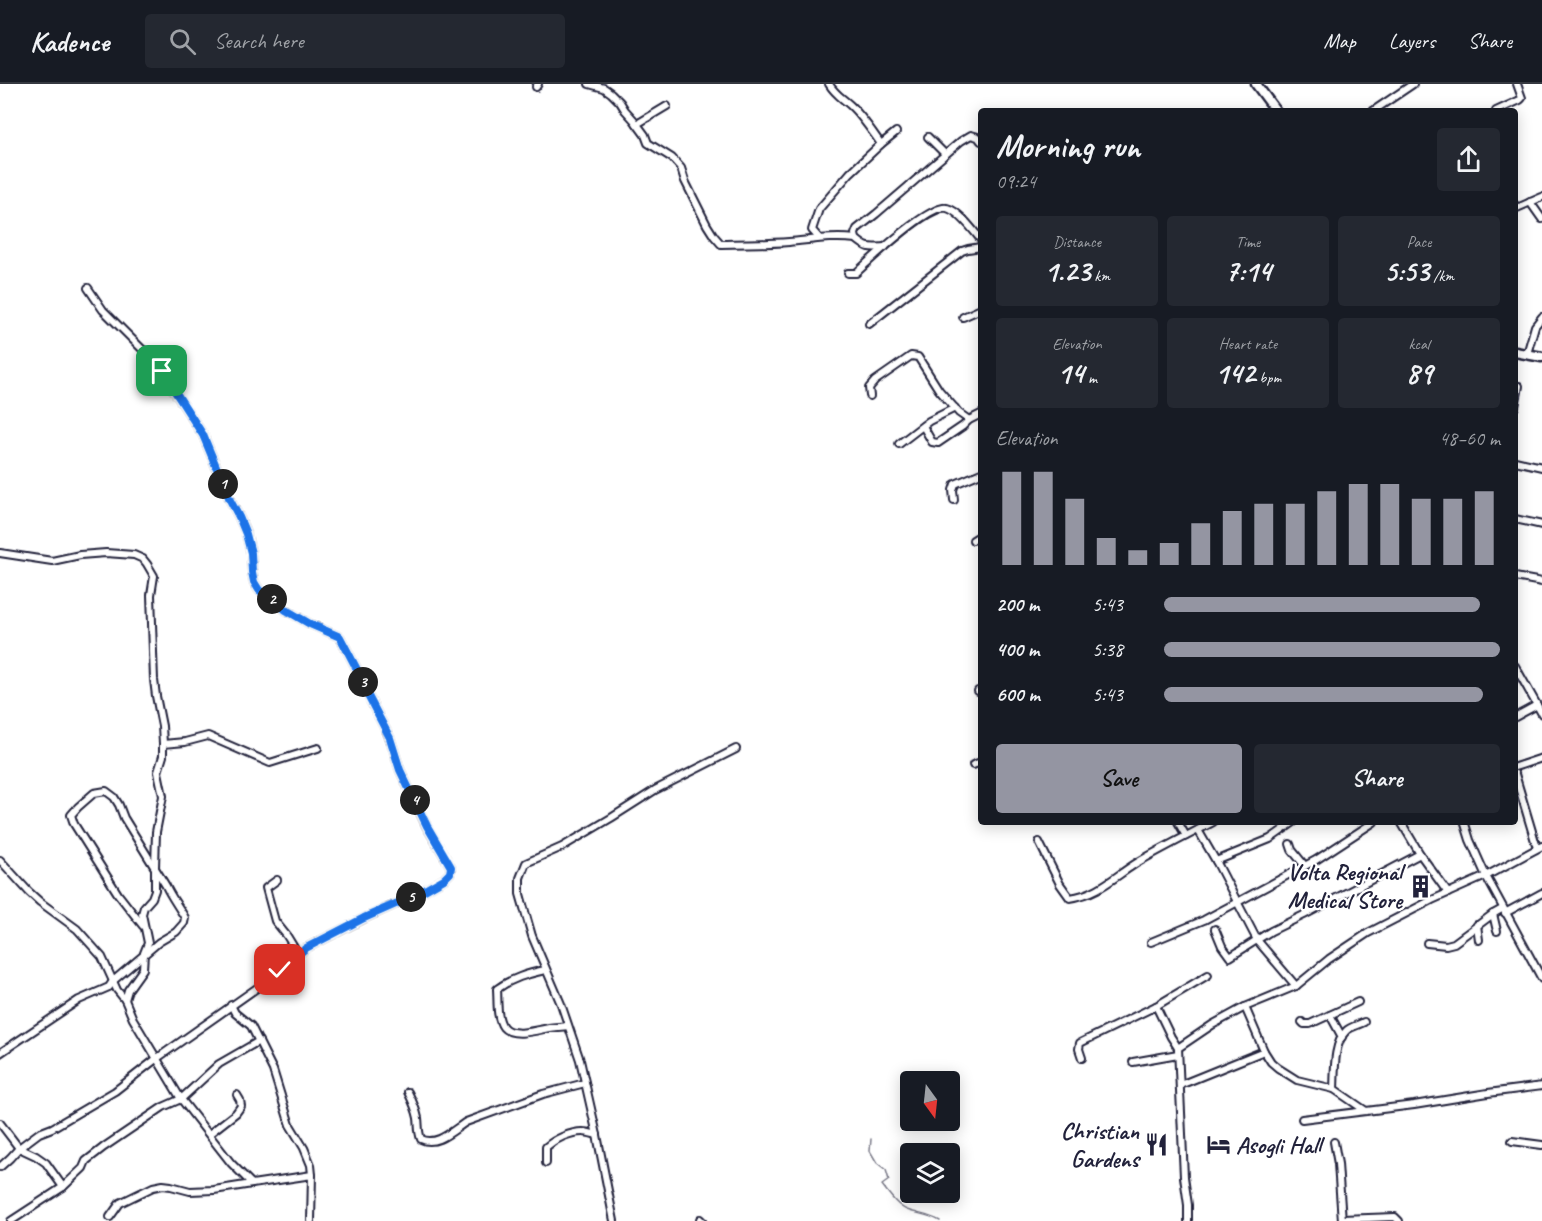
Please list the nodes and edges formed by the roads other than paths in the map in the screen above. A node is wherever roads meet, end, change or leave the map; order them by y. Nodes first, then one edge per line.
1 (589, 84) edge
2 (829, 84) edge
3 (1256, 84) edge
4 (1413, 84) edge
5 (1517, 84) edge
6 (667, 106) dead end
7 (1274, 108) edge
8 (1377, 108) edge
9 (1503, 108) edge
10 (637, 124) junction
11 (896, 132) dead end
12 (928, 137) dead end
13 (978, 137) edge
14 (880, 144) junction
15 (945, 154) junction
16 (1542, 197) edge
17 (1530, 202) junction
18 (1518, 207) edge
19 (1542, 219) edge
20 (978, 237) edge
21 (819, 238) junction
22 (856, 239) junction
23 (885, 247) junction
24 (978, 247) edge
25 (848, 273) dead end
26 (88, 288) dead end
27 (978, 310) edge
28 (963, 317) dead end
29 (1542, 317) edge
30 (869, 324) dead end
31 (1518, 352) edge
32 (1527, 354) junction
33 (1542, 357) edge
34 (1520, 386) dead end
35 (1518, 394) edge
36 (870, 396) dead end
37 (956, 408) junction
38 (978, 416) edge
39 (969, 420) junction
40 (923, 426) junction
41 (899, 444) dead end
42 (1518, 462) edge
43 (1542, 467) edge
44 (978, 474) edge
45 (954, 500) dead end
46 (1518, 520) edge
47 (1542, 525) edge
48 (978, 537) edge
49 (973, 540) dead end
50 (0, 553) edge
51 (1518, 578) edge
52 (1542, 582) edge
53 (1518, 671) edge
54 (1537, 705) junction
55 (1542, 714) edge
56 (1518, 715) edge
57 (163, 744) junction
58 (318, 748) dead end
59 (736, 749) dead end
60 (1542, 758) edge
61 (978, 763) edge
62 (973, 765) dead end
63 (1518, 766) edge
64 (1518, 783) edge
65 (1180, 825) edge
66 (1207, 825) edge
67 (1288, 825) edge
68 (1370, 825) edge
69 (1403, 825) edge
70 (1465, 825) edge
71 (1198, 830) junction
72 (1186, 836) junction
73 (1039, 842) dead end
74 (1290, 844) dead end
75 (1540, 847) edge
76 (1420, 854) junction
77 (0, 860) edge
78 (1216, 861) junction
79 (1305, 866) junction
80 (154, 868) junction
81 (1486, 876) junction
82 (277, 880) dead end
83 (1448, 893) junction
84 (1542, 893) edge
85 (1238, 901) junction
86 (1504, 911) junction
87 (1493, 914) junction
88 (1477, 926) junction
89 (144, 928) junction
90 (1215, 929) dead end
91 (1497, 931) dead end
92 (1257, 940) junction
93 (1479, 940) dead end
94 (1151, 942) dead end
95 (1427, 943) dead end
96 (144, 954) junction
97 (298, 954) junction
98 (545, 970) junction
99 (1208, 975) dead end
100 (1542, 979) edge
101 (113, 981) junction
102 (1296, 986) junction
103 (125, 1000) junction
104 (1358, 1002) dead end
105 (231, 1005) junction
106 (1156, 1006) junction
107 (1245, 1007) junction
108 (1330, 1015) junction
109 (1302, 1022) dead end
110 (1364, 1022) dead end
111 (568, 1026) junction
112 (1342, 1037) junction
113 (258, 1041) junction
114 (1178, 1051) junction
115 (1264, 1051) junction
116 (0, 1053) edge
117 (1082, 1058) dead end
118 (156, 1059) junction
119 (1133, 1062) dead end
120 (585, 1083) junction
121 (1180, 1085) junction
122 (1542, 1086) edge
123 (1334, 1089) junction
124 (408, 1092) dead end
125 (237, 1095) dead end
126 (181, 1099) junction
127 (1366, 1111) junction
128 (1302, 1119) dead end
129 (0, 1123) edge
130 (209, 1134) junction
131 (597, 1135) junction
132 (1512, 1141) dead end
133 (1334, 1142) dead end
134 (1542, 1145) edge
135 (20, 1148) junction
136 (546, 1163) dead end
137 (0, 1167) edge
138 (312, 1175) junction
139 (252, 1184) junction
140 (63, 1187) junction
141 (110, 1217) dead end
142 (1342, 1220) edge
143 (11, 1221) edge
144 (311, 1221) edge
145 (614, 1221) edge
146 (1188, 1221) edge
147 (1399, 1221) edge

1 - 10 street
2 - 14 street
3 - 7 main road
4 - 8 street
5 - 9 street
6 - 10 street
10 - 21 street
11 - 14 street
12 - 15 street
13 - 15 street
14 - 21 street
15 - 22 street
16 - 17 street
17 - 18 street
17 - 19 street
20 - 23 street
21 - 22 street
22 - 23 street
23 - 25 street
24 - 30 street
26 - 97 street
27 - 28 street
29 - 32 street
31 - 32 main road
32 - 33 main road
34 - 35 street
36 - 37 street
37 - 39 street
37 - 40 street
38 - 39 street
39 - 40 street
40 - 41 street
42 - 43 street
44 - 45 street
46 - 47 street
48 - 49 street
50 - 57 street
51 - 52 street
53 - 54 street
54 - 55 street
54 - 56 street
57 - 58 street
57 - 80 street
59 - 98 street
60 - 63 street
61 - 62 street
64 - 75 street
65 - 72 street
66 - 71 street
67 - 78 street
68 - 79 street
69 - 76 street
70 - 81 street
71 - 72 street
71 - 78 street
72 - 73 street
74 - 79 street
75 - 81 street
76 - 83 street
76 - 92 street
77 - 101 street
78 - 85 street
79 - 85 street
80 - 89 street
80 - 89 street
80 - 96 street
81 - 83 street
81 - 86 street
82 - 97 street
83 - 102 street
84 - 86 street
85 - 92 street
85 - 94 street
86 - 87 street
86 - 100 street
87 - 88 street
87 - 91 street
88 - 93 street
88 - 95 street
89 - 96 street
90 - 92 street
92 - 102 street
96 - 101 street
96 - 103 street
97 - 105 street
98 - 111 street
98 - 111 street
99 - 106 street
101 - 103 street
101 - 116 street
102 - 107 street
103 - 118 street
104 - 108 street
105 - 113 street
105 - 118 street
106 - 114 street
106 - 117 street
107 - 114 street
107 - 115 street
108 - 109 street
108 - 112 street
110 - 112 street
111 - 120 street
112 - 123 street
113 - 126 street
113 - 138 street
114 - 119 street
114 - 121 street
115 - 121 street
115 - 123 street
118 - 126 street
118 - 135 street
120 - 124 street
120 - 131 street
121 - 146 street
122 - 127 street
123 - 127 street
125 - 130 street
126 - 130 street
126 - 140 street
127 - 128 street
129 - 135 street
130 - 139 street
131 - 136 street
131 - 145 street
132 - 134 street
133 - 142 street
135 - 137 street
135 - 140 street
138 - 139 street
138 - 144 street
139 - 141 street
140 - 143 street
142 - 147 street

